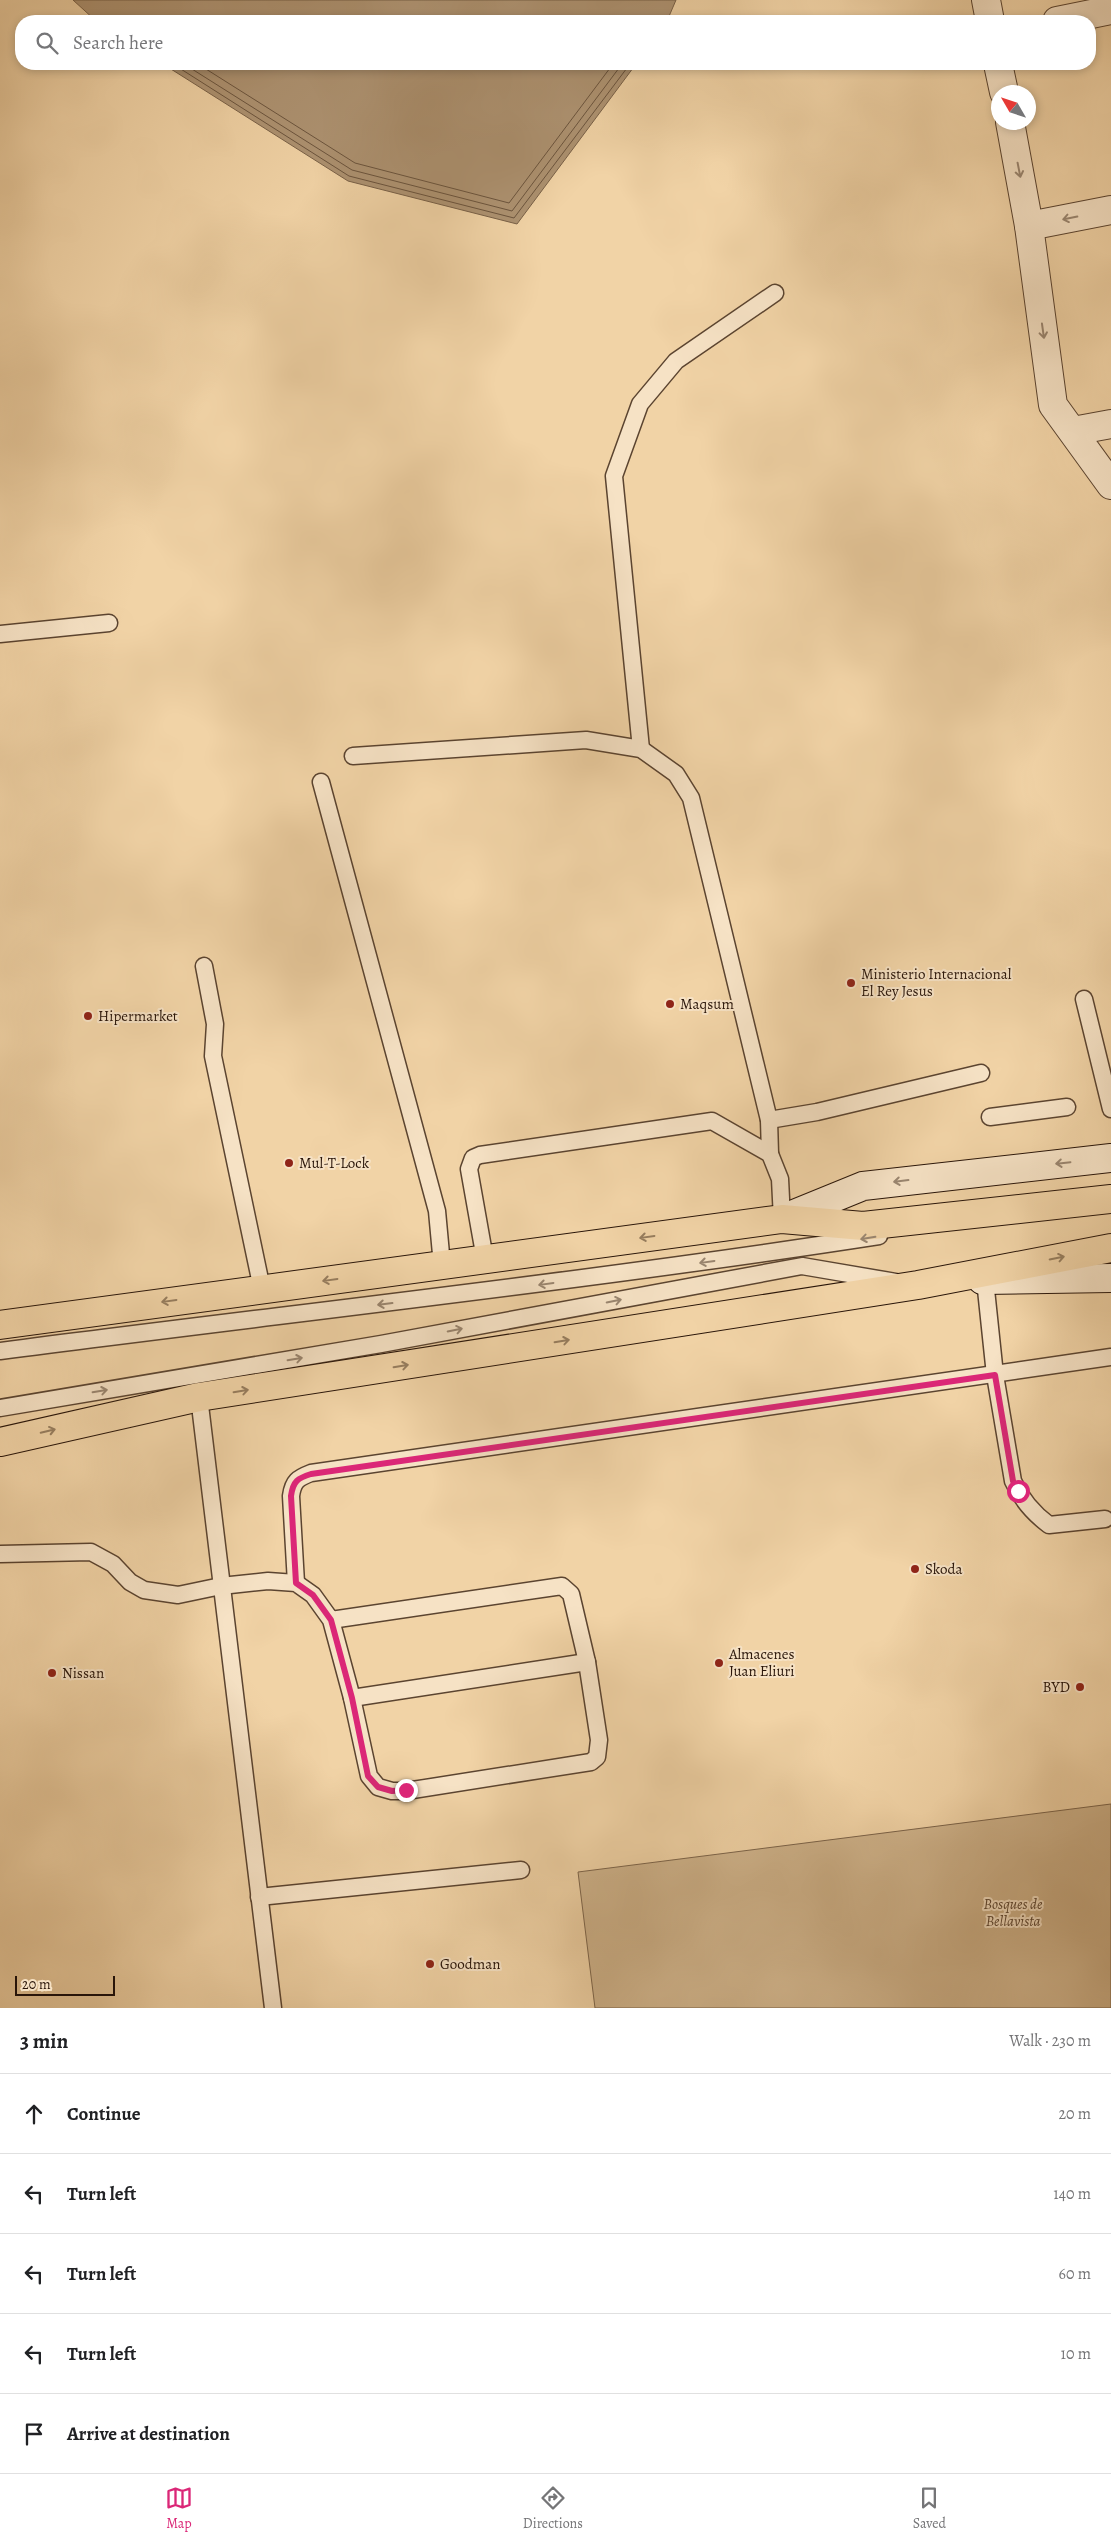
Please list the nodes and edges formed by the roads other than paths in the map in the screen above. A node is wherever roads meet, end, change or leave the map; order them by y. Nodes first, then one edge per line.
1 (986, 0) edge
2 (1111, 10) edge
3 (989, 15) edge
4 (1087, 15) edge
5 (999, 70) edge
6 (1002, 85) edge
7 (1011, 130) edge
8 (1111, 210) edge
9 (1029, 226) junction
10 (775, 293) dead end
11 (1111, 424) edge
12 (1072, 432) junction
13 (1111, 485) edge
14 (109, 623) dead end
15 (0, 634) edge
16 (641, 749) junction
17 (353, 756) dead end
18 (321, 782) dead end
19 (204, 966) dead end
20 (1084, 999) dead end
21 (981, 1073) dead end
22 (1067, 1107) dead end
23 (1111, 1108) edge
24 (990, 1117) dead end
25 (768, 1120) junction
26 (770, 1154) junction
27 (1111, 1158) edge
28 (1111, 1199) edge
29 (1019, 1211) junction
30 (782, 1220) junction
31 (1111, 1248) edge
32 (485, 1259) junction
33 (442, 1265) junction
34 (1111, 1278) edge
35 (985, 1280) junction
36 (929, 1283) junction
37 (262, 1289) junction
38 (0, 1325) edge
39 (0, 1351) edge
40 (1111, 1358) edge
41 (995, 1375) junction
42 (199, 1397) junction
43 (0, 1408) edge
44 (0, 1442) edge
45 (1105, 1519) dead end
46 (0, 1554) edge
47 (296, 1583) junction
48 (221, 1586) junction
49 (331, 1620) junction
50 (587, 1662) junction
51 (352, 1698) junction
52 (521, 1870) dead end
53 (259, 1897) junction
54 (273, 2008) edge

1 - 3 street
2 - 4 street
5 - 6 street
7 -> 9 street
8 -> 9 street
9 -> 12 street
10 - 16 lane
11 - 12 street
12 - 13 street
14 - 15 lane
16 - 17 lane
16 - 25 lane
18 - 33 lane
19 - 37 lane
20 - 23 lane
21 - 25 lane
22 - 24 lane
25 - 26 lane
26 - 30 lane
26 - 32 lane
27 -> 30 street
28 - 29 main road
29 - 30 main road
29 -> 39 lane
30 -> 32 main road
36 -> 31 main road
32 - 33 main road
33 -> 37 main road
34 - 35 street
35 - 36 street
35 - 41 lane
42 -> 36 main road
43 -> 36 lane
37 -> 38 main road
40 - 41 lane
41 - 45 lane
41 - 47 lane
44 -> 42 main road
42 - 48 lane
46 - 48 lane
47 - 48 lane
47 - 49 lane
48 - 53 lane
49 - 50 lane
49 - 51 lane
50 - 51 lane
50 - 51 lane
52 - 53 lane
53 - 54 lane

